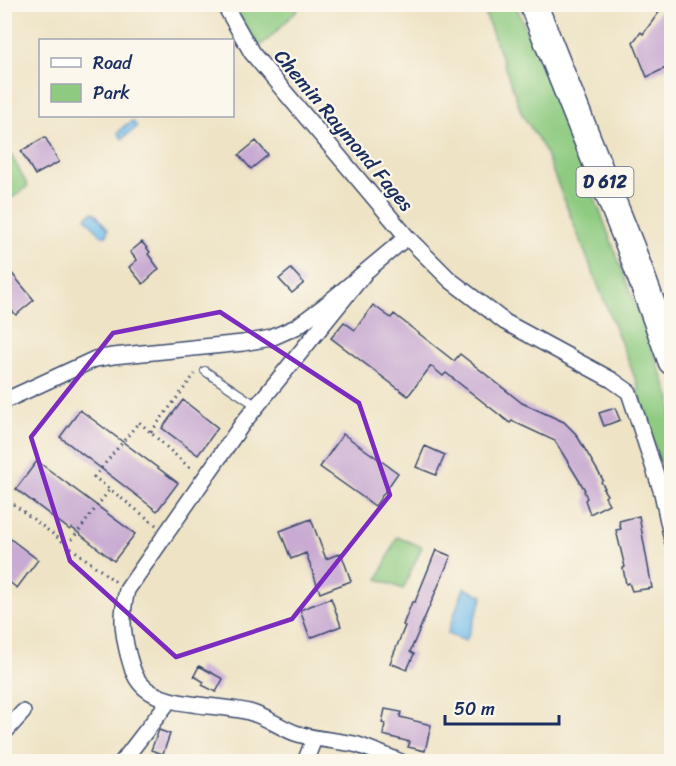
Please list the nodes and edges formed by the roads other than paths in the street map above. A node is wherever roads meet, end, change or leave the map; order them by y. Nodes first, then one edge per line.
1 (224, 4) edge
2 (533, 4) edge
3 (407, 237) junction
4 (364, 274) junction
5 (672, 361) edge
6 (203, 369) road end
7 (4, 401) edge
8 (257, 406) junction
9 (672, 540) edge
10 (169, 701) junction
11 (23, 712) dead end
12 (4, 733) edge
13 (314, 739) junction
14 (122, 762) edge
15 (305, 762) edge
16 (401, 762) edge

1 - 3 street, Chemin Raymond Fages
2 - 5 highway, D 612
3 - 4 street, Chemin Raymond Fages
3 - 9 street
4 - 7 street, Chemin Raymond Fages
4 - 8 street
6 - 8 lane
8 - 10 street
10 - 13 street
10 - 14 street
11 - 12 street
13 - 15 street
13 - 16 street

